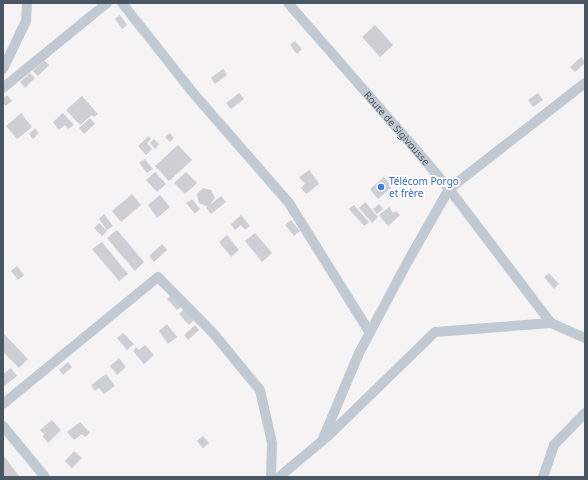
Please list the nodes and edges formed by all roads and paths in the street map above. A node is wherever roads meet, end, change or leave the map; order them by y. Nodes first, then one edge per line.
1 (27, 3) edge
2 (107, 3) edge
3 (122, 3) edge
4 (293, 5) edge
5 (3, 69) edge
6 (585, 83) edge
7 (3, 88) edge
8 (449, 189) junction
9 (551, 322) junction
10 (370, 333) junction
11 (585, 338) edge
12 (3, 404) edge
13 (585, 413) edge
14 (3, 426) edge
15 (322, 441) junction
16 (45, 477) edge
17 (271, 477) edge
18 (279, 477) edge
19 (543, 477) edge

1 - 5 street
2 - 7 street
3 - 10 street
4 - 8 street, Route de Sigivousse
6 - 8 street
8 - 9 street, Route de Sigivousse
8 - 10 street
9 - 11 street, Route de Sigivousse
9 - 15 street
10 - 15 street
12 - 17 street
13 - 19 street
14 - 16 street
15 - 18 street

